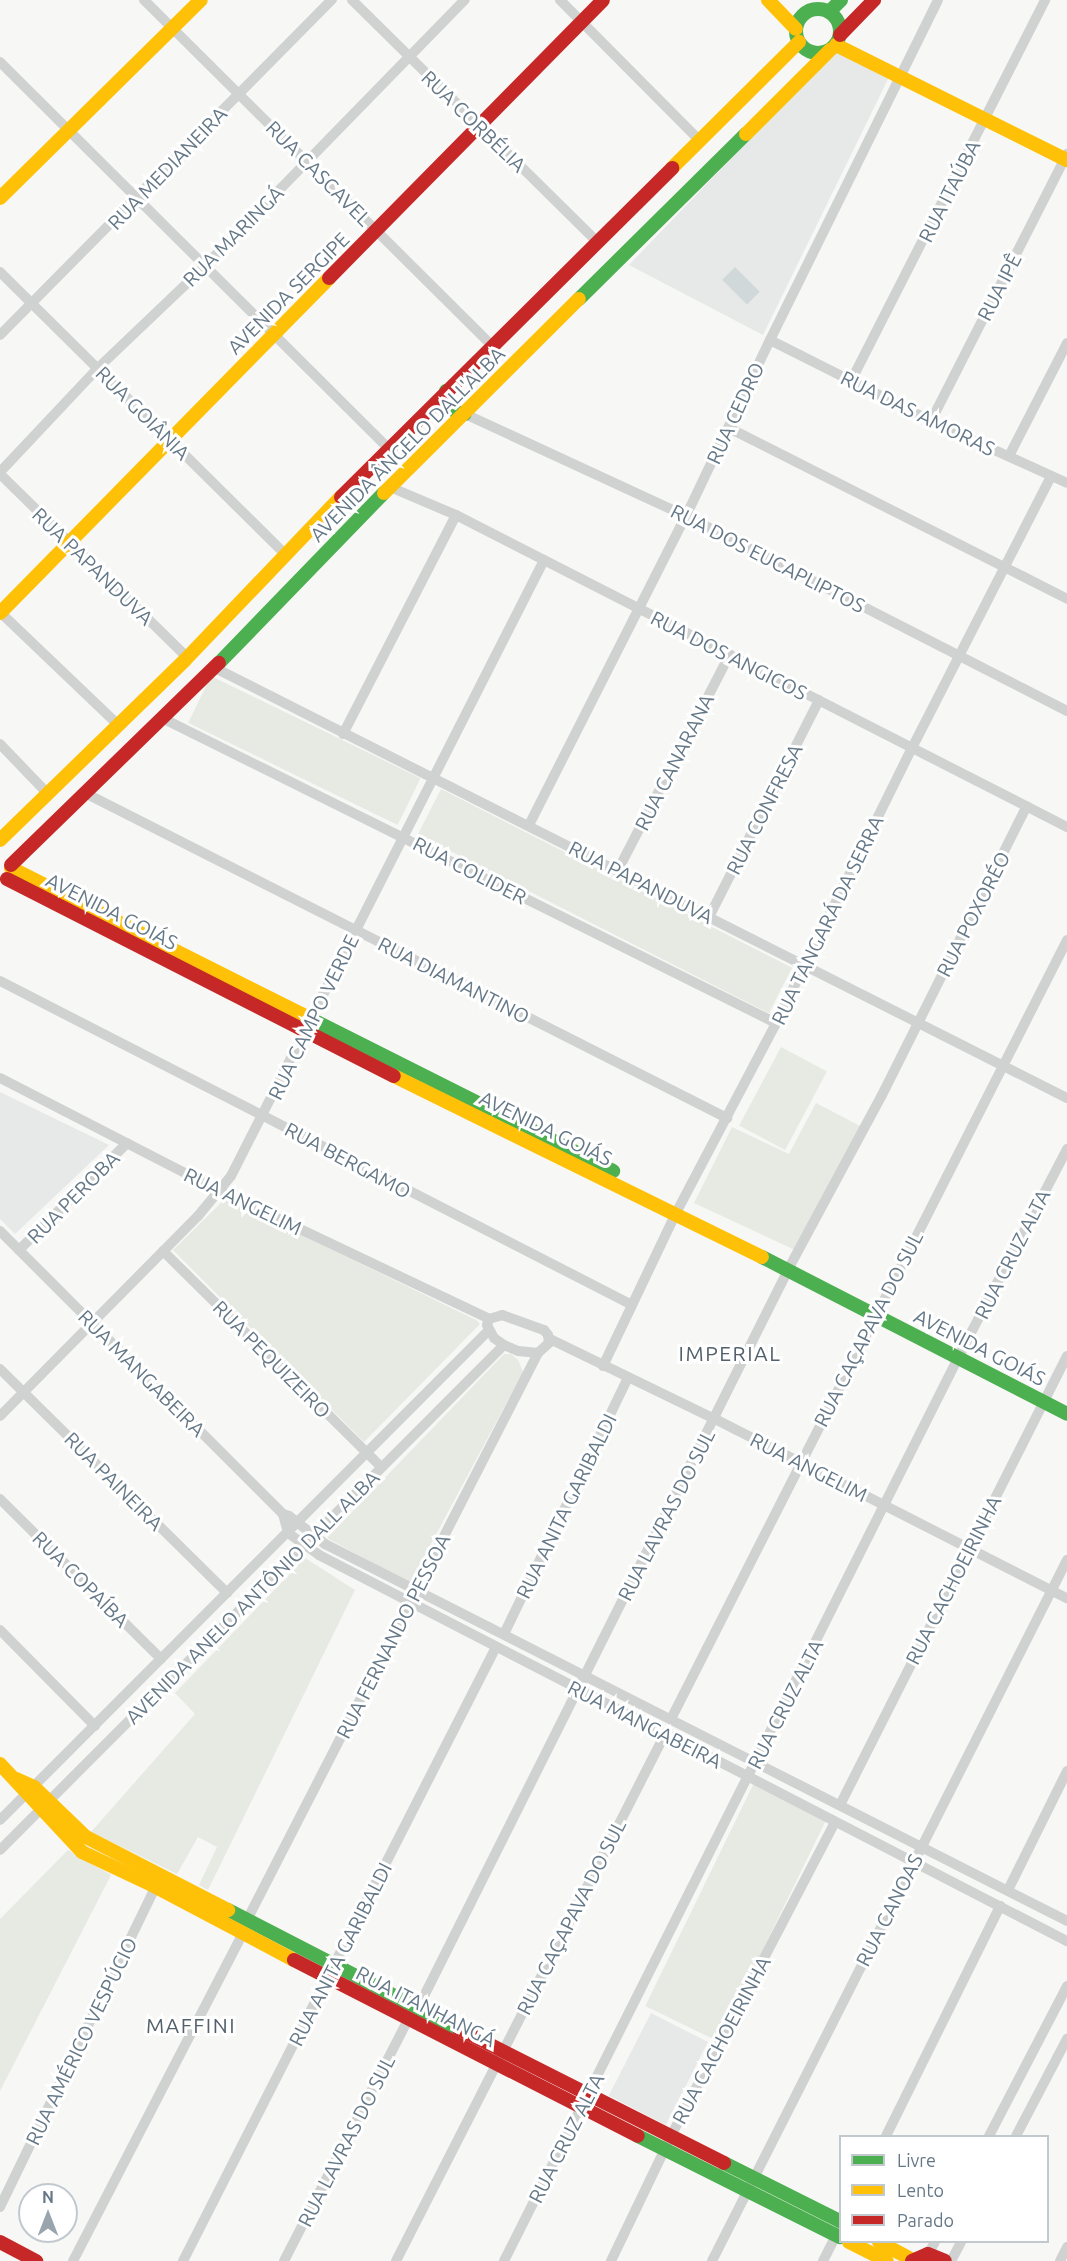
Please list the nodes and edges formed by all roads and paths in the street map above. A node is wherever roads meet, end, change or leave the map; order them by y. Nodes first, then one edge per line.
1 (144, 0) edge
2 (201, 0) edge
3 (332, 0) edge
4 (352, 0) edge
5 (465, 0) edge
6 (560, 0) edge
7 (603, 0) edge
8 (768, 0) edge
9 (799, 0) edge
10 (841, 0) edge
11 (874, 0) edge
12 (938, 0) edge
13 (1046, 0) edge
14 (810, 10) junction
15 (829, 12) junction
16 (582, 21) junction
17 (173, 28) junction
18 (798, 35) junction
19 (835, 43) junction
20 (410, 58) junction
21 (0, 62) edge
22 (901, 77) junction
23 (239, 94) junction
24 (985, 120) junction
25 (481, 127) junction
26 (69, 130) junction
27 (698, 139) junction
28 (1066, 158) edge
29 (307, 160) junction
30 (0, 198) edge
31 (138, 199) junction
32 (377, 231) junction
33 (596, 241) junction
34 (205, 266) junction
35 (0, 272) edge
36 (32, 303) junction
37 (520, 320) junction
38 (0, 335) edge
39 (274, 336) junction
40 (770, 340) junction
41 (537, 341) junction
42 (1067, 343) edge
43 (493, 347) junction
44 (98, 368) junction
45 (851, 381) junction
46 (446, 391) junction
47 (465, 414) junction
48 (931, 421) junction
49 (729, 428) junction
50 (170, 440) junction
51 (388, 448) junction
52 (1009, 456) junction
53 (0, 473) edge
54 (1051, 476) junction
55 (1067, 483) edge
56 (390, 487) junction
57 (456, 515) junction
58 (686, 516) junction
59 (69, 542) junction
60 (285, 554) junction
61 (544, 560) junction
62 (1004, 567) junction
63 (1067, 599) edge
64 (639, 608) junction
65 (0, 612) edge
66 (730, 654) junction
67 (960, 655) junction
68 (187, 657) junction
69 (213, 667) junction
70 (154, 690) junction
71 (819, 700) junction
72 (1067, 711) edge
73 (164, 719) junction
74 (117, 724) junction
75 (343, 734) junction
76 (0, 744) edge
77 (912, 748) junction
78 (434, 777) junction
79 (47, 793) junction
80 (85, 793) junction
81 (1027, 806) junction
82 (529, 825) junction
83 (1067, 826) edge
84 (403, 836) junction
85 (0, 840) edge
86 (0, 850) edge
87 (618, 870) junction
88 (7, 874) edge
89 (709, 917) junction
90 (356, 931) junction
91 (1067, 940) edge
92 (805, 964) junction
93 (0, 981) edge
94 (918, 1022) junction
95 (776, 1023) junction
96 (309, 1026) junction
97 (1005, 1066) junction
98 (0, 1077) edge
99 (1067, 1098) edge
100 (264, 1116) junction
101 (727, 1118) junction
102 (127, 1143) junction
103 (1067, 1149) edge
104 (220, 1191) junction
105 (678, 1209) junction
106 (0, 1231) edge
107 (19, 1250) junction
108 (163, 1251) junction
109 (789, 1268) junction
110 (632, 1305) junction
111 (878, 1312) junction
112 (489, 1319) junction
113 (92, 1323) junction
114 (489, 1330) junction
115 (550, 1339) junction
116 (504, 1345) junction
117 (538, 1353) junction
118 (960, 1354) junction
119 (1067, 1356) edge
120 (603, 1366) junction
121 (0, 1369) edge
122 (628, 1378) junction
123 (23, 1392) junction
124 (1046, 1398) junction
125 (1067, 1404) edge
126 (1067, 1414) edge
127 (0, 1416) edge
128 (715, 1419) junction
129 (367, 1452) junction
130 (800, 1462) junction
131 (381, 1467) junction
132 (0, 1499) edge
133 (885, 1507) junction
134 (283, 1514) junction
135 (298, 1523) junction
136 (288, 1533) junction
137 (313, 1536) junction
138 (303, 1546) junction
139 (968, 1548) junction
140 (1067, 1560) edge
141 (417, 1590) junction
142 (1051, 1590) junction
143 (227, 1593) junction
144 (1067, 1598) edge
145 (410, 1604) junction
146 (0, 1630) edge
147 (504, 1634) junction
148 (496, 1647) junction
149 (161, 1659) junction
150 (584, 1677) junction
151 (577, 1691) junction
152 (671, 1719) junction
153 (94, 1726) junction
154 (665, 1734) junction
155 (756, 1762) junction
156 (0, 1764) edge
157 (1067, 1771) edge
158 (748, 1777) junction
159 (30, 1790) junction
160 (45, 1805) junction
161 (840, 1805) junction
162 (0, 1820) edge
163 (835, 1822) junction
164 (921, 1847) junction
165 (0, 1850) edge
166 (913, 1862) junction
167 (159, 1881) junction
168 (1008, 1890) junction
169 (1000, 1906) junction
170 (1067, 1921) edge
171 (245, 1926) junction
172 (1067, 1941) edge
173 (335, 1964) junction
174 (328, 1977) junction
175 (1067, 1986) edge
176 (417, 2008) junction
177 (408, 2020) junction
178 (1067, 2039) edge
179 (503, 2049) junction
180 (496, 2063) junction
181 (589, 2092) junction
182 (581, 2107) junction
183 (672, 2134) junction
184 (886, 2135) edge
185 (990, 2135) edge
186 (1017, 2135) edge
187 (665, 2149) junction
188 (754, 2176) junction
189 (747, 2191) junction
190 (0, 2206) edge
191 (839, 2220) edge
192 (839, 2233) edge
193 (0, 2242) edge
194 (853, 2243) edge
195 (882, 2243) edge
196 (960, 2243) edge
197 (1067, 2247) edge
198 (931, 2248) edge
199 (912, 2260) edge
200 (36, 2261) edge
201 (73, 2261) edge
202 (183, 2261) edge
203 (284, 2261) edge
204 (396, 2261) edge
205 (504, 2261) edge
206 (610, 2261) edge
207 (712, 2261) edge
208 (823, 2261) edge
209 (887, 2261) edge
210 (945, 2261) edge
211 (951, 2261) edge
212 (1060, 2261) edge

1 - 17 street, RUA CASCAVEL
2 - 17 street
3 - 23 street, RUA MEDIANEIRA
4 - 20 street, RUA CORBÉLIA
5 - 20 street, RUA MARINGÁ
6 - 16 street
7 - 16 street, AVENIDA SERGIPE
8 - 18 street
9 - 14 street
10 - 15 street
11 - 19 street, AVENIDA ÂNGELO DALL'ALBA
12 - 22 street, RUA CEDRO
13 - 24 street, RUA ITAÚBA
14 - 15 street
14 - 18 street
15 - 19 street
16 - 25 street, AVENIDA SERGIPE
16 - 27 street
17 - 23 street, RUA CASCAVEL
17 - 26 street
18 - 19 street
18 - 27 street, AVENIDA ÂNGELO DALL'ALBA
19 - 22 street
19 - 41 street, AVENIDA ÂNGELO DALL'ALBA
20 - 25 street, RUA CORBÉLIA
20 - 29 street, RUA MARINGÁ
21 - 26 street
22 - 24 street
22 - 40 street, RUA CEDRO
23 - 29 street, RUA CASCAVEL
23 - 31 street, RUA MEDIANEIRA
24 - 28 street
24 - 45 street, RUA ITAÚBA
25 - 32 street, AVENIDA SERGIPE
25 - 33 street, RUA CORBÉLIA
26 - 30 street
26 - 31 street
27 - 33 street, AVENIDA ÂNGELO DALL'ALBA
28 - 48 street, RUA IPÊ
29 - 32 street, RUA CASCAVEL
29 - 34 street, RUA MARINGÁ
31 - 34 street
31 - 36 street, RUA MEDIANEIRA
32 - 39 street, AVENIDA SERGIPE
32 - 43 street, RUA CASCAVEL
33 - 37 street, AVENIDA ÂNGELO DALL'ALBA
34 - 39 street
34 - 44 street, RUA MARINGÁ
35 - 36 street, RUA GOIÂNIA
36 - 38 street, RUA MEDIANEIRA
36 - 44 street, RUA GOIÂNIA
37 - 41 street
37 - 43 street, AVENIDA ÂNGELO DALL'ALBA
39 - 50 street, AVENIDA SERGIPE
39 - 51 street
40 - 45 street, RUA DAS AMORAS
40 - 49 street, RUA CEDRO
41 - 47 street, AVENIDA ÂNGELO DALL'ALBA
42 - 52 street
43 - 46 street, AVENIDA ÂNGELO DALL'ALBA
44 - 50 street, RUA GOIÂNIA
44 - 53 street, RUA MARINGÁ
45 - 48 street, RUA DAS AMORAS
46 - 47 street
46 - 51 street, AVENIDA ÂNGELO DALL'ALBA
47 - 56 street, AVENIDA ÂNGELO DALL'ALBA
47 - 58 street, RUA DOS EUCAPLIPTOS
48 - 52 street, RUA DAS AMORAS
49 - 58 street, RUA CEDRO
49 - 62 street
50 - 59 street, AVENIDA SERGIPE
50 - 60 street, RUA GOIÂNIA
51 - 60 street, AVENIDA ÂNGELO DALL'ALBA
52 - 54 street, RUA DAS AMORAS
53 - 59 street, RUA PAPANDUVA
54 - 55 street, RUA DAS AMORAS
54 - 62 street, RUA TANGARÁ DA SERRA
56 - 57 street, RUA DOS ANGICOS
56 - 69 street, AVENIDA ÂNGELO DALL'ALBA
57 - 61 street, RUA DOS ANGICOS
57 - 75 street
58 - 64 street, RUA CEDRO
58 - 67 street, RUA DOS EUCAPLIPTOS
59 - 65 street, AVENIDA SERGIPE
59 - 68 street, RUA PAPANDUVA
60 - 68 street, AVENIDA ÂNGELO DALL'ALBA
61 - 64 street, RUA DOS ANGICOS
61 - 78 street, RUA CAMPO VERDE
62 - 63 street
62 - 67 street, RUA TANGARÁ DA SERRA
64 - 66 street, RUA DOS ANGICOS
64 - 82 street, RUA CEDRO
65 - 74 street
66 - 71 street, RUA DOS ANGICOS
66 - 87 street, RUA CANARANA
67 - 72 street, RUA DOS EUCAPLIPTOS
67 - 77 street, RUA TANGARÁ DA SERRA
68 - 70 street, AVENIDA ÂNGELO DALL'ALBA
69 - 73 street, AVENIDA ÂNGELO DALL'ALBA
69 - 75 street, RUA PAPANDUVA
70 - 73 street
70 - 74 street, AVENIDA ÂNGELO DALL'ALBA
71 - 77 street, RUA DOS ANGICOS
71 - 89 street, RUA CONFRESA
73 - 80 street, AVENIDA ÂNGELO DALL'ALBA
73 - 84 street, RUA COLIDER
74 - 79 street, AVENIDA ÂNGELO DALL'ALBA
75 - 78 street, RUA PAPANDUVA
76 - 79 street
77 - 81 street, RUA DOS ANGICOS
77 - 92 street, RUA TANGARÁ DA SERRA
78 - 82 street, RUA PAPANDUVA
78 - 84 street, RUA CAMPO VERDE
79 - 85 street, AVENIDA ÂNGELO DALL'ALBA
80 - 88 street, AVENIDA ÂNGELO DALL'ALBA
80 - 90 street, RUA DIAMANTINO
81 - 83 street, RUA DOS ANGICOS
81 - 94 street, RUA POXORÉO
82 - 87 street, RUA PAPANDUVA
84 - 90 street, RUA CAMPO VERDE
84 - 95 street, RUA COLIDER
86 - 88 street
87 - 89 street, RUA PAPANDUVA
88 - 96 street, AVENIDA GOIÁS
89 - 92 street, RUA PAPANDUVA
90 - 96 street, RUA CAMPO VERDE
90 - 101 street, RUA DIAMANTINO
91 - 97 street, RUA CAÇAPAVA DO SUL
92 - 94 street, RUA PAPANDUVA
92 - 95 street, RUA TANGARÁ DA SERRA
93 - 100 street, RUA BERGAMO
94 - 97 street, RUA PAPANDUVA
94 - 109 street, RUA LAVRAS DO SUL
95 - 101 street, RUA TANGARÁ DA SERRA
96 - 100 street, RUA CAMPO VERDE
96 - 105 street, AVENIDA GOIÁS
97 - 99 street, RUA PAPANDUVA
97 - 111 street, RUA CAÇAPAVA DO SUL
98 - 102 street, RUA ANGELIM
100 - 104 street, RUA CAMPO VERDE
100 - 110 street, RUA BERGAMO
101 - 105 street, RUA TANGARÁ DA SERRA
102 - 104 street, RUA ANGELIM
102 - 107 street, RUA PEROBA
103 - 118 street, RUA CRUZ ALTA
104 - 108 street, RUA CAMPO VERDE
104 - 112 street, RUA ANGELIM
105 - 109 street, AVENIDA GOIÁS
105 - 110 street, RUA TANGARÁ DA SERRA
106 - 107 street, RUA MANGABEIRA
107 - 113 street, RUA MANGABEIRA
108 - 113 street, RUA CAMPO VERDE
108 - 129 street, RUA PEQUIZEIRO
109 - 111 street, AVENIDA GOIÁS
109 - 128 street, RUA LAVRAS DO SUL
110 - 120 street, RUA TANGARÁ DA SERRA
111 - 118 street, AVENIDA GOIÁS
111 - 130 street, RUA CAÇAPAVA DO SUL
112 - 114 street
112 - 115 street, RUA ANGELIM
113 - 123 street, RUA CAMPO VERDE
113 - 134 street, RUA MANGABEIRA
114 - 116 street
114 - 129 street
115 - 117 street, RUA FERNANDO PESSOA
115 - 120 street, RUA ANGELIM
116 - 117 street
116 - 131 street, AVENIDA ANELO ANTÔNIO DALL ALBA
117 - 141 street, RUA FERNANDO PESSOA
118 - 124 street, AVENIDA GOIÁS
118 - 133 street, RUA CRUZ ALTA
119 - 124 street, RUA CACHOEIRINHA
120 - 122 street, RUA ANGELIM
121 - 123 street, RUA PAINEIRA
122 - 128 street, RUA ANGELIM
122 - 147 street, RUA ANITA GARIBALDI
123 - 127 street, RUA CAMPO VERDE
123 - 143 street, RUA PAINEIRA
124 - 125 street, AVENIDA GOIÁS
124 - 126 street, AVENIDA GOIÁS
124 - 139 street, RUA CACHOEIRINHA
128 - 130 street, RUA ANGELIM
128 - 150 street, RUA LAVRAS DO SUL
129 - 131 street, RUA PEQUIZEIRO
129 - 135 street
130 - 133 street, RUA ANGELIM
130 - 152 street, RUA CAÇAPAVA DO SUL
131 - 137 street, AVENIDA ANELO ANTÔNIO DALL ALBA
132 - 149 street, RUA COPAÍBA
133 - 139 street, RUA ANGELIM
133 - 155 street, RUA CRUZ ALTA
134 - 135 street, RUA MANGABEIRA
134 - 136 street
135 - 136 street
135 - 137 street, RUA MANGABEIRA
136 - 138 street, RUA MANGABEIRA
136 - 143 street
137 - 138 street, AVENIDA ANELO ANTÔNIO DALL ALBA
137 - 141 street, RUA MANGABEIRA
138 - 145 street, RUA MANGABEIRA
138 - 160 street, AVENIDA ANELO ANTÔNIO DALL ALBA
139 - 142 street, RUA ANGELIM
139 - 161 street, RUA CACHOEIRINHA
140 - 142 street, RUA CANOAS
141 - 145 street, RUA FERNANDO PESSOA
141 - 147 street, RUA MANGABEIRA
142 - 144 street, RUA ANGELIM
142 - 164 street, RUA CANOAS
143 - 149 street
145 - 148 street, RUA MANGABEIRA
145 - 171 street, RUA FERNANDO PESSOA
146 - 153 street
147 - 150 street, RUA MANGABEIRA
148 - 151 street, RUA MANGABEIRA
148 - 173 street, RUA ANITA GARIBALDI
149 - 153 street
150 - 151 street, RUA LAVRAS DO SUL
150 - 152 street, RUA MANGABEIRA
151 - 154 street, RUA MANGABEIRA
151 - 176 street, RUA LAVRAS DO SUL
152 - 155 street, RUA MANGABEIRA
153 - 159 street
154 - 158 street, RUA MANGABEIRA
154 - 179 street, RUA CAÇAPAVA DO SUL
155 - 158 street, RUA CRUZ ALTA
155 - 161 street, RUA MANGABEIRA
156 - 159 street, RUA ITANHANGÁ
157 - 168 street
158 - 163 street, RUA MANGABEIRA
158 - 181 street, RUA CRUZ ALTA
159 - 160 street, RUA ITANHANGÁ
159 - 162 street
160 - 165 street, AVENIDA ANELO ANTÔNIO DALL ALBA
160 - 167 street, RUA ITANHANGÁ
161 - 164 street, RUA MANGABEIRA
163 - 166 street, RUA MANGABEIRA
163 - 183 street, RUA CACHOEIRINHA
164 - 166 street, RUA CANOAS
164 - 168 street, RUA MANGABEIRA
166 - 169 street, RUA MANGABEIRA
166 - 188 street, RUA CANOAS
167 - 171 street, RUA ITANHANGÁ
167 - 190 street, RUA AMÉRICO VESPÚCIO
168 - 170 street, RUA MANGABEIRA
169 - 172 street, RUA MANGABEIRA
169 - 184 street
171 - 173 street, RUA ITANHANGÁ
171 - 174 street, RUA ITANHANGÁ
171 - 201 street, RUA FERNANDO PESSOA
173 - 174 street, RUA ANITA GARIBALDI
173 - 176 street, RUA ITANHANGÁ
174 - 177 street, RUA ITANHANGÁ
174 - 202 street, RUA ANITA GARIBALDI
175 - 185 street
176 - 179 street, RUA ITANHANGÁ
177 - 180 street, RUA ITANHANGÁ
177 - 203 street, RUA LAVRAS DO SUL
178 - 186 street
179 - 180 street, RUA CAÇAPAVA DO SUL
179 - 181 street, RUA ITANHANGÁ
180 - 182 street, RUA ITANHANGÁ
180 - 204 street, RUA CAÇAPAVA DO SUL
181 - 182 street, RUA CRUZ ALTA
181 - 183 street, RUA ITANHANGÁ
182 - 187 street, RUA ITANHANGÁ
182 - 205 street, RUA CRUZ ALTA
183 - 187 street, RUA CACHOEIRINHA
183 - 188 street, RUA ITANHANGÁ
187 - 189 street, RUA ITANHANGÁ
187 - 206 street, RUA CACHOEIRINHA
188 - 189 street, RUA CANOAS
188 - 191 street, RUA ITANHANGÁ
189 - 192 street, RUA ITANHANGÁ
189 - 207 street, RUA CANOAS
192 - 208 street
193 - 200 street
194 - 209 street
195 - 199 street
196 - 211 street
197 - 212 street
198 - 199 street
198 - 210 street

